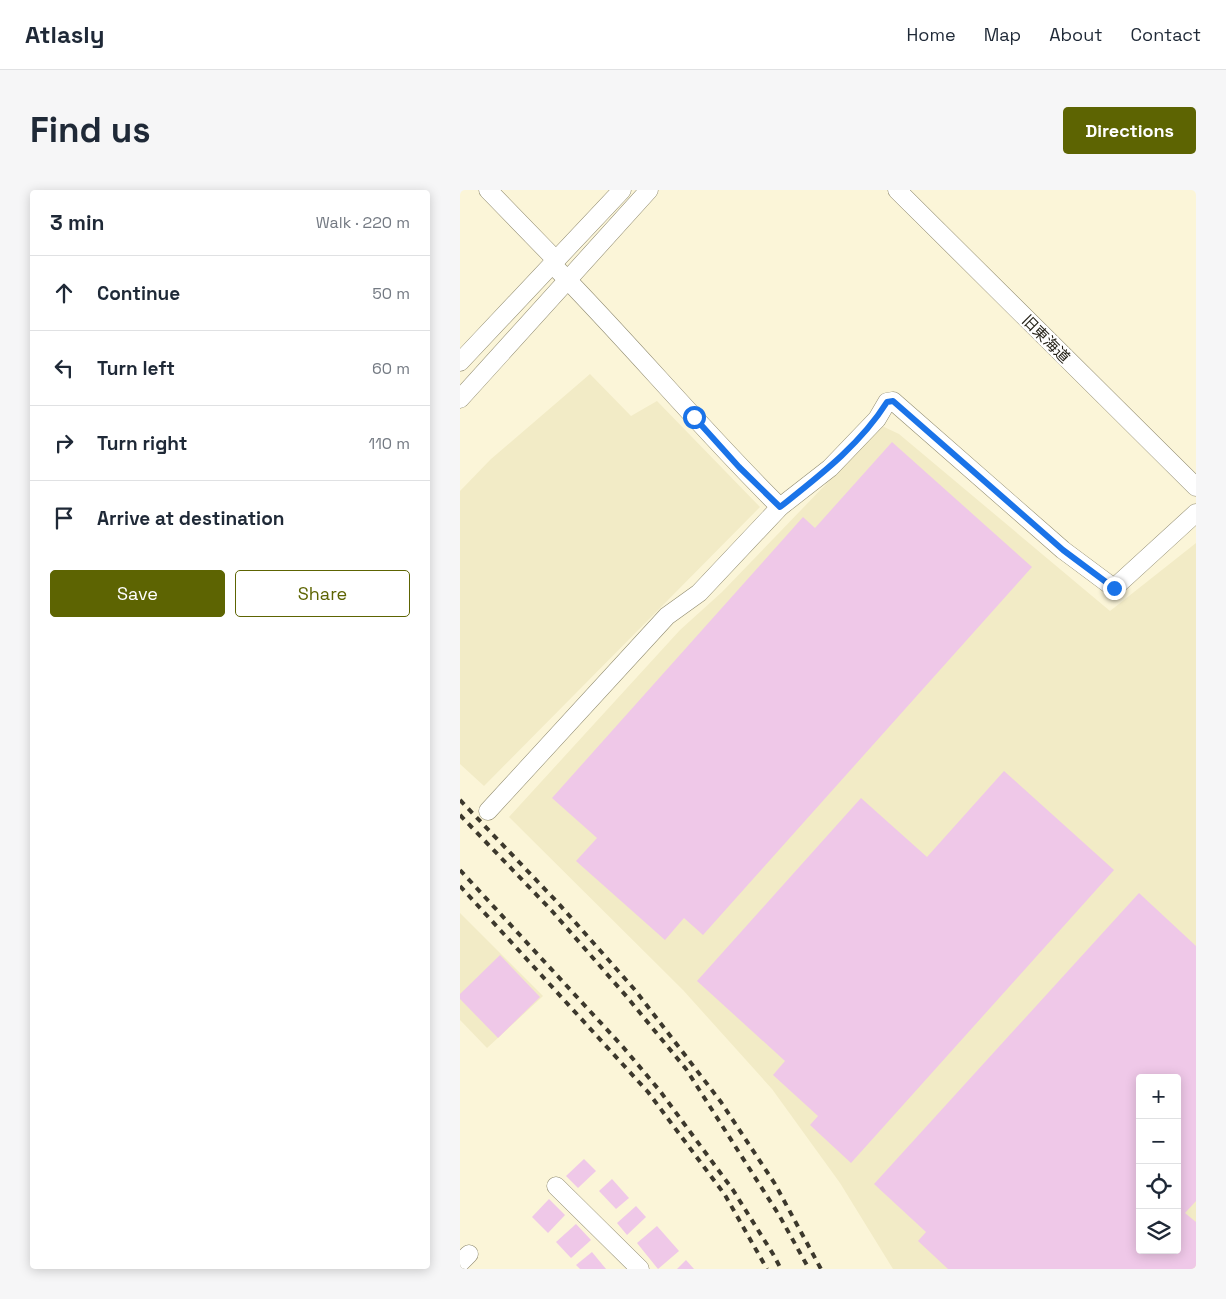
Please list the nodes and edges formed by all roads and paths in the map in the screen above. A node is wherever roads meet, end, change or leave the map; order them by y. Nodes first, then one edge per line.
1 (488, 190) edge
2 (622, 190) edge
3 (649, 190) edge
4 (897, 190) edge
5 (554, 262) junction
6 (567, 279) junction
7 (460, 362) edge
8 (460, 399) edge
9 (1196, 487) edge
10 (780, 507) junction
11 (1196, 513) edge
12 (488, 811) dead end
13 (556, 1186) dead end
14 (640, 1269) edge

1 - 5 street
2 - 5 street
3 - 6 street
4 - 9 street, 旧東海道
5 - 6 street
5 - 7 street
6 - 8 street
6 - 10 street
10 - 11 street
10 - 12 street
13 - 14 street

